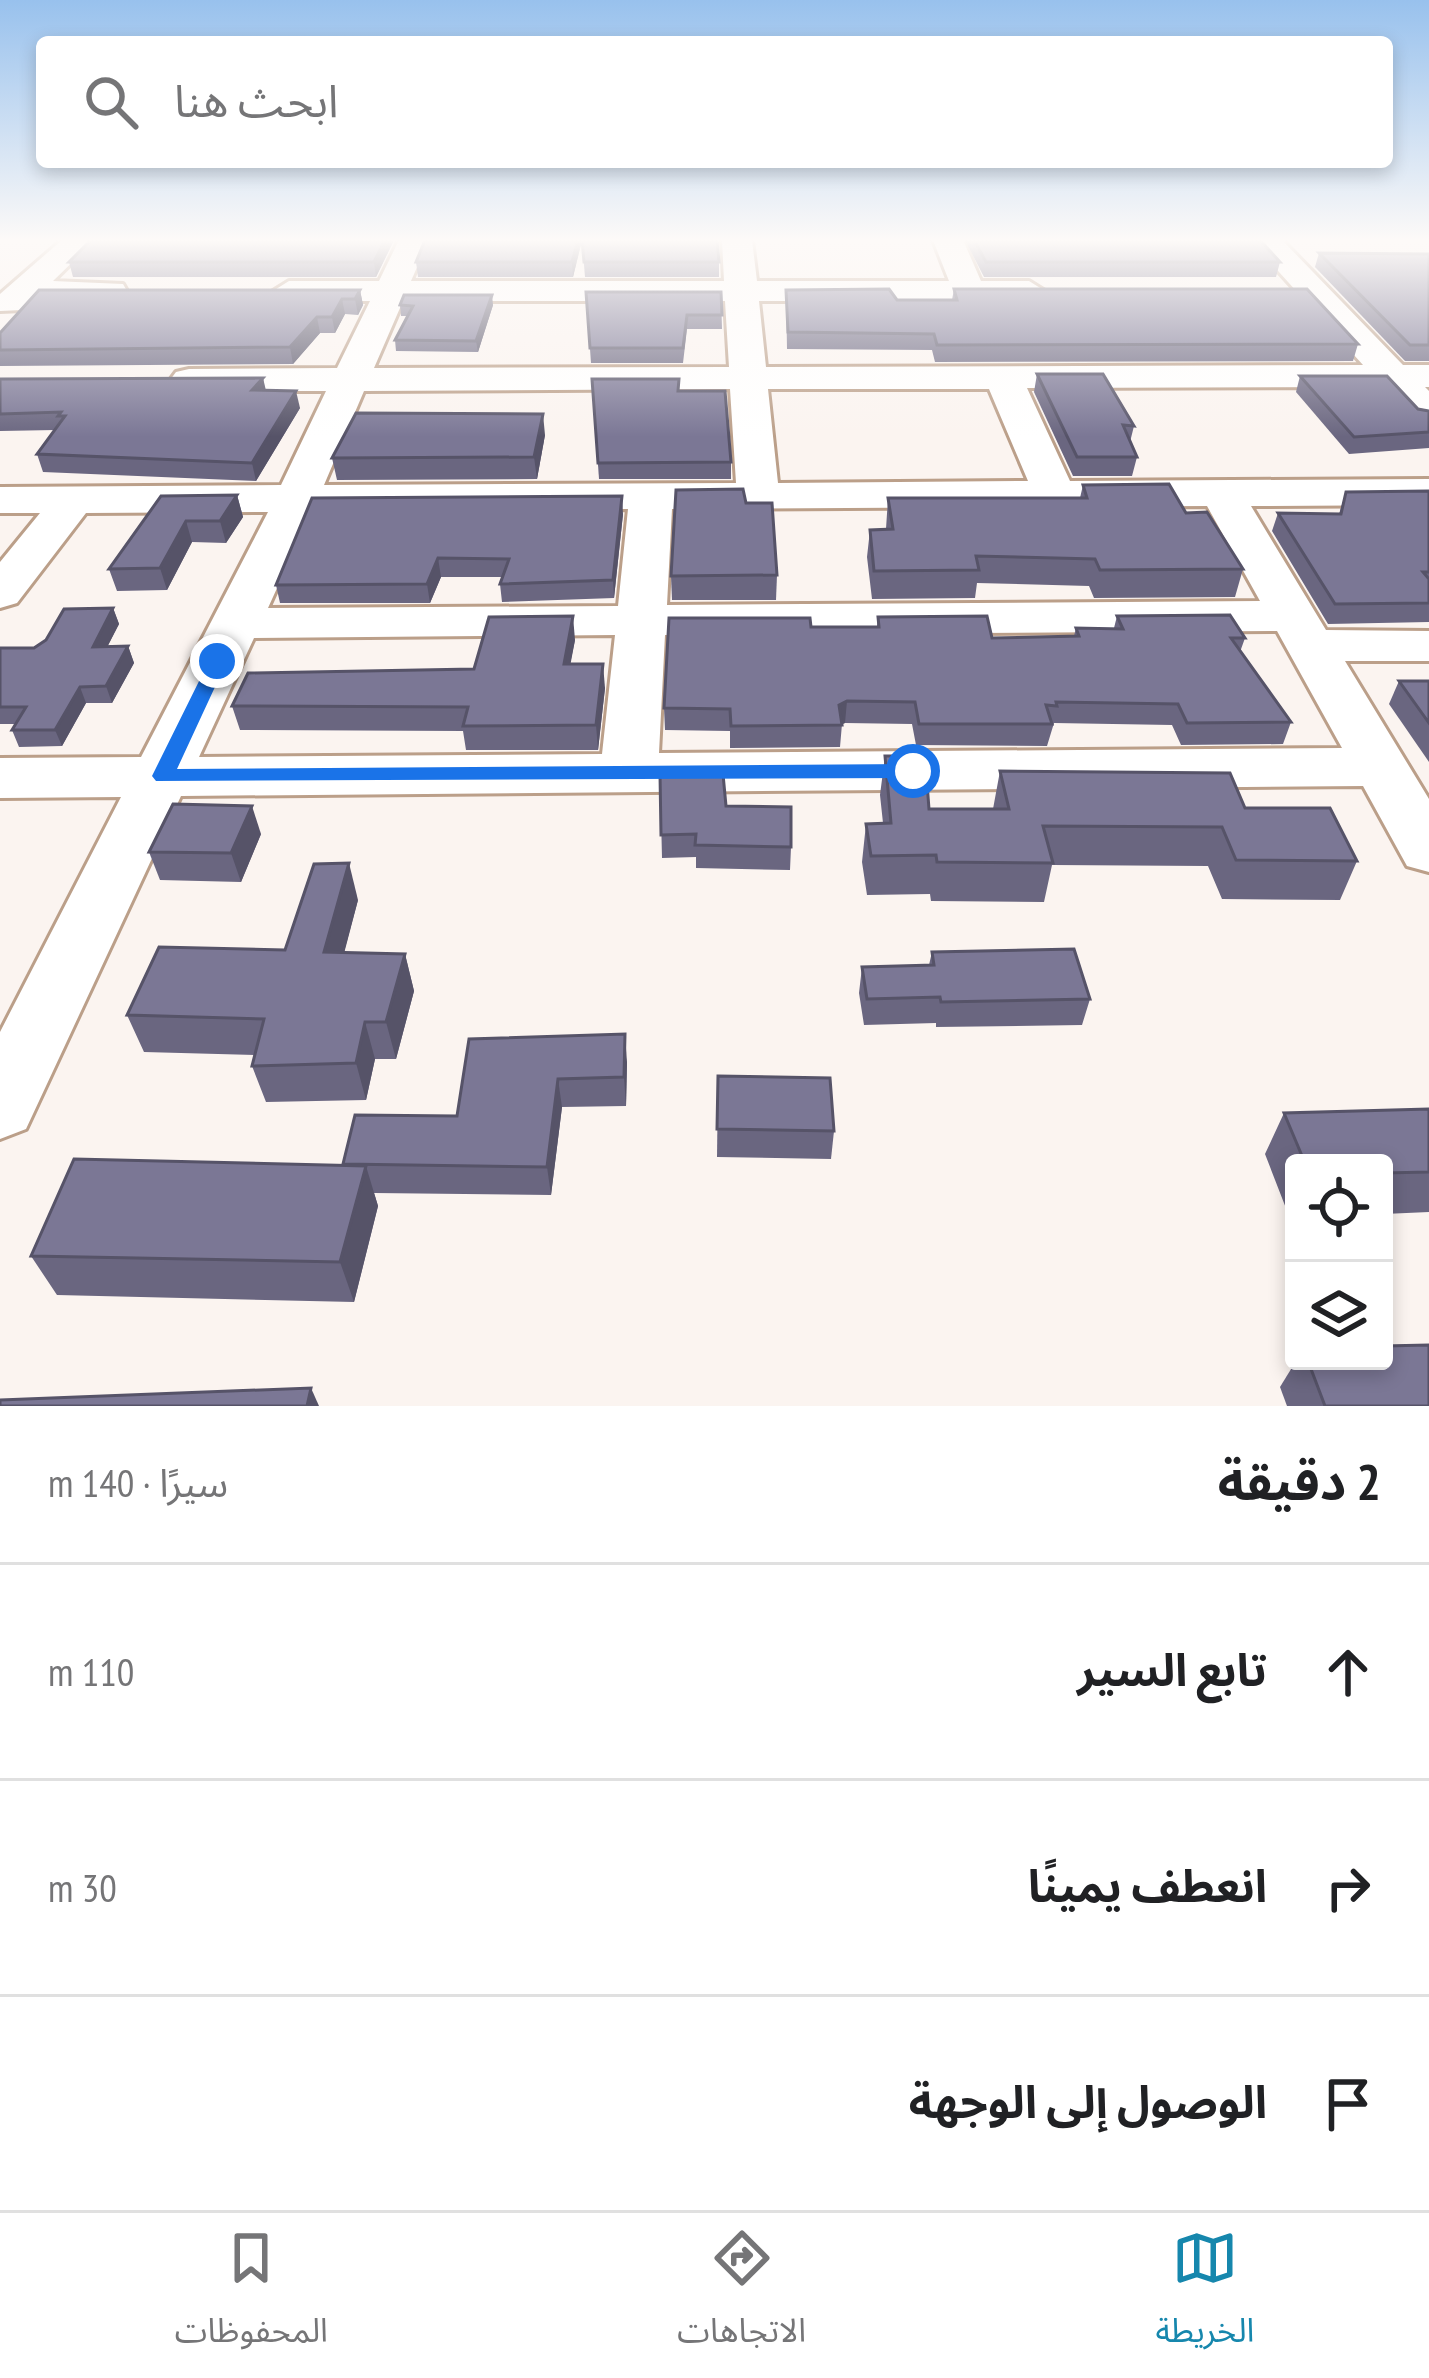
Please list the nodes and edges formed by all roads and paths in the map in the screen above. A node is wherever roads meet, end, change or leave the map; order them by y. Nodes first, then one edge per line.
1 (382, 306) edge
2 (742, 306) edge
3 (1024, 306) edge
4 (1330, 306) edge
5 (1080, 376) junction
6 (1411, 376) edge
7 (747, 377) junction
8 (1003, 377) junction
9 (163, 380) edge
10 (349, 380) junction
11 (1429, 414) edge
12 (1220, 490) junction
13 (1054, 492) junction
14 (1429, 492) edge
15 (758, 494) junction
16 (651, 495) junction
17 (297, 497) junction
18 (74, 499) junction
19 (0, 500) edge
20 (0, 592) edge
21 (640, 621) junction
22 (235, 622) junction
23 (1301, 630) junction
24 (1429, 646) edge
25 (1385, 767) junction
26 (629, 773) junction
27 (163, 776) junction
28 (0, 778) edge
29 (1429, 850) edge
30 (0, 1106) edge

1 - 10 street
2 - 7 street
3 - 5 street
4 - 6 street
5 - 6 street
5 - 8 street
6 - 11 street
7 - 8 street
7 - 10 street
7 - 15 street
8 - 13 street
9 - 10 street
10 - 17 street
12 - 13 street
12 - 14 street
12 - 23 street
13 - 15 street
15 - 16 street
16 - 17 street
16 - 21 street
17 - 18 street
17 - 22 street
18 - 19 street
18 - 20 street
21 - 22 street
21 - 23 street
21 - 26 street
22 - 27 street
23 - 24 street
23 - 25 street
25 - 26 street
25 - 29 street
26 - 27 street
27 - 28 street
27 - 30 street

